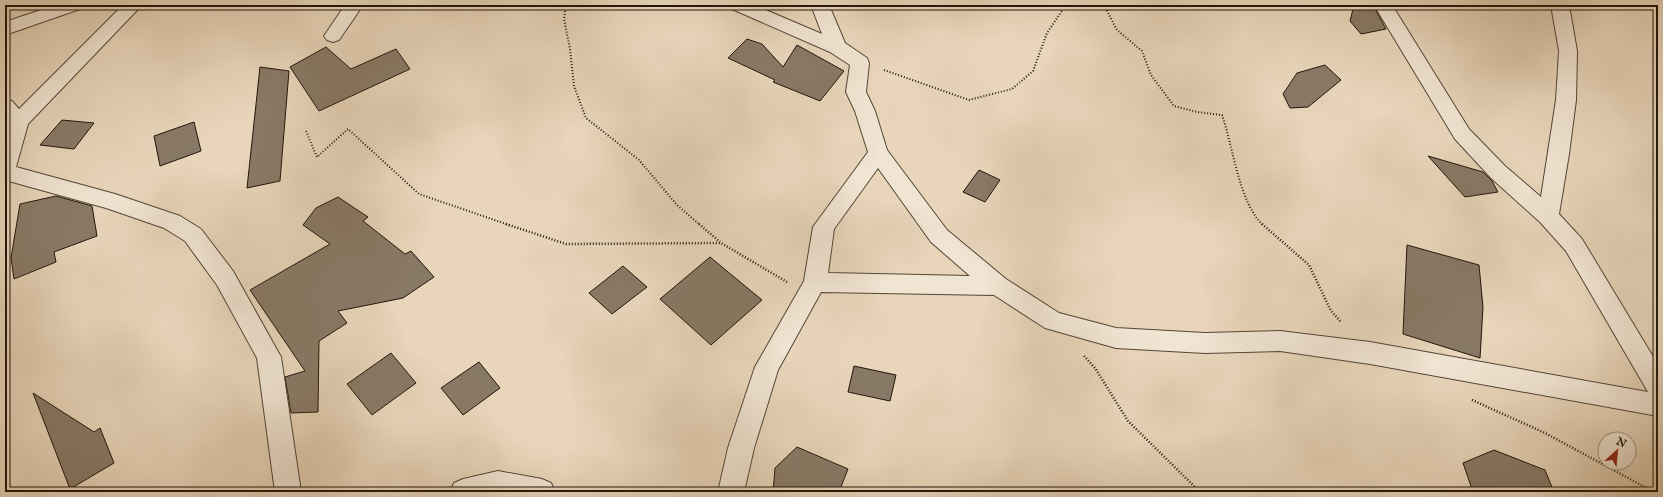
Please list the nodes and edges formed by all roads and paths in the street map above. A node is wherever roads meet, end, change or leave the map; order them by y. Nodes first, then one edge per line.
1 (74, 5) edge
2 (133, 5) edge
3 (354, 5) edge
4 (566, 5) edge
5 (738, 5) edge
6 (820, 5) edge
7 (1066, 5) edge
8 (1104, 5) edge
9 (1383, 5) edge
10 (1560, 5) edge
11 (5, 29) edge
12 (334, 36) dead end
13 (837, 47) junction
14 (860, 62) junction
15 (5, 106) edge
16 (19, 121) junction
17 (306, 131) dead end
18 (878, 153) junction
19 (5, 171) edge
20 (1548, 216) junction
21 (720, 242) junction
22 (815, 282) junction
23 (998, 286) junction
24 (1053, 320) junction
25 (1370, 353) junction
26 (1658, 387) edge
27 (1468, 398) dead end
28 (1658, 405) edge
29 (288, 492) edge
30 (463, 492) edge
31 (542, 492) edge
32 (731, 492) edge
33 (1200, 492) edge
34 (1654, 492) edge

1 - 11 street
2 - 16 street
3 - 12 street
4 - 21 path
5 - 13 street
6 - 13 street
7 - 14 path
8 - 25 path
9 - 20 street
10 - 20 street
13 - 14 street
14 - 18 street
15 - 16 street
16 - 19 street
17 - 21 path
18 - 22 street
18 - 23 street
19 - 29 street
20 - 26 street
21 - 22 path
22 - 23 street
22 - 32 street
23 - 24 street
24 - 25 street
24 - 33 path
25 - 28 street
27 - 34 path
30 - 31 street

